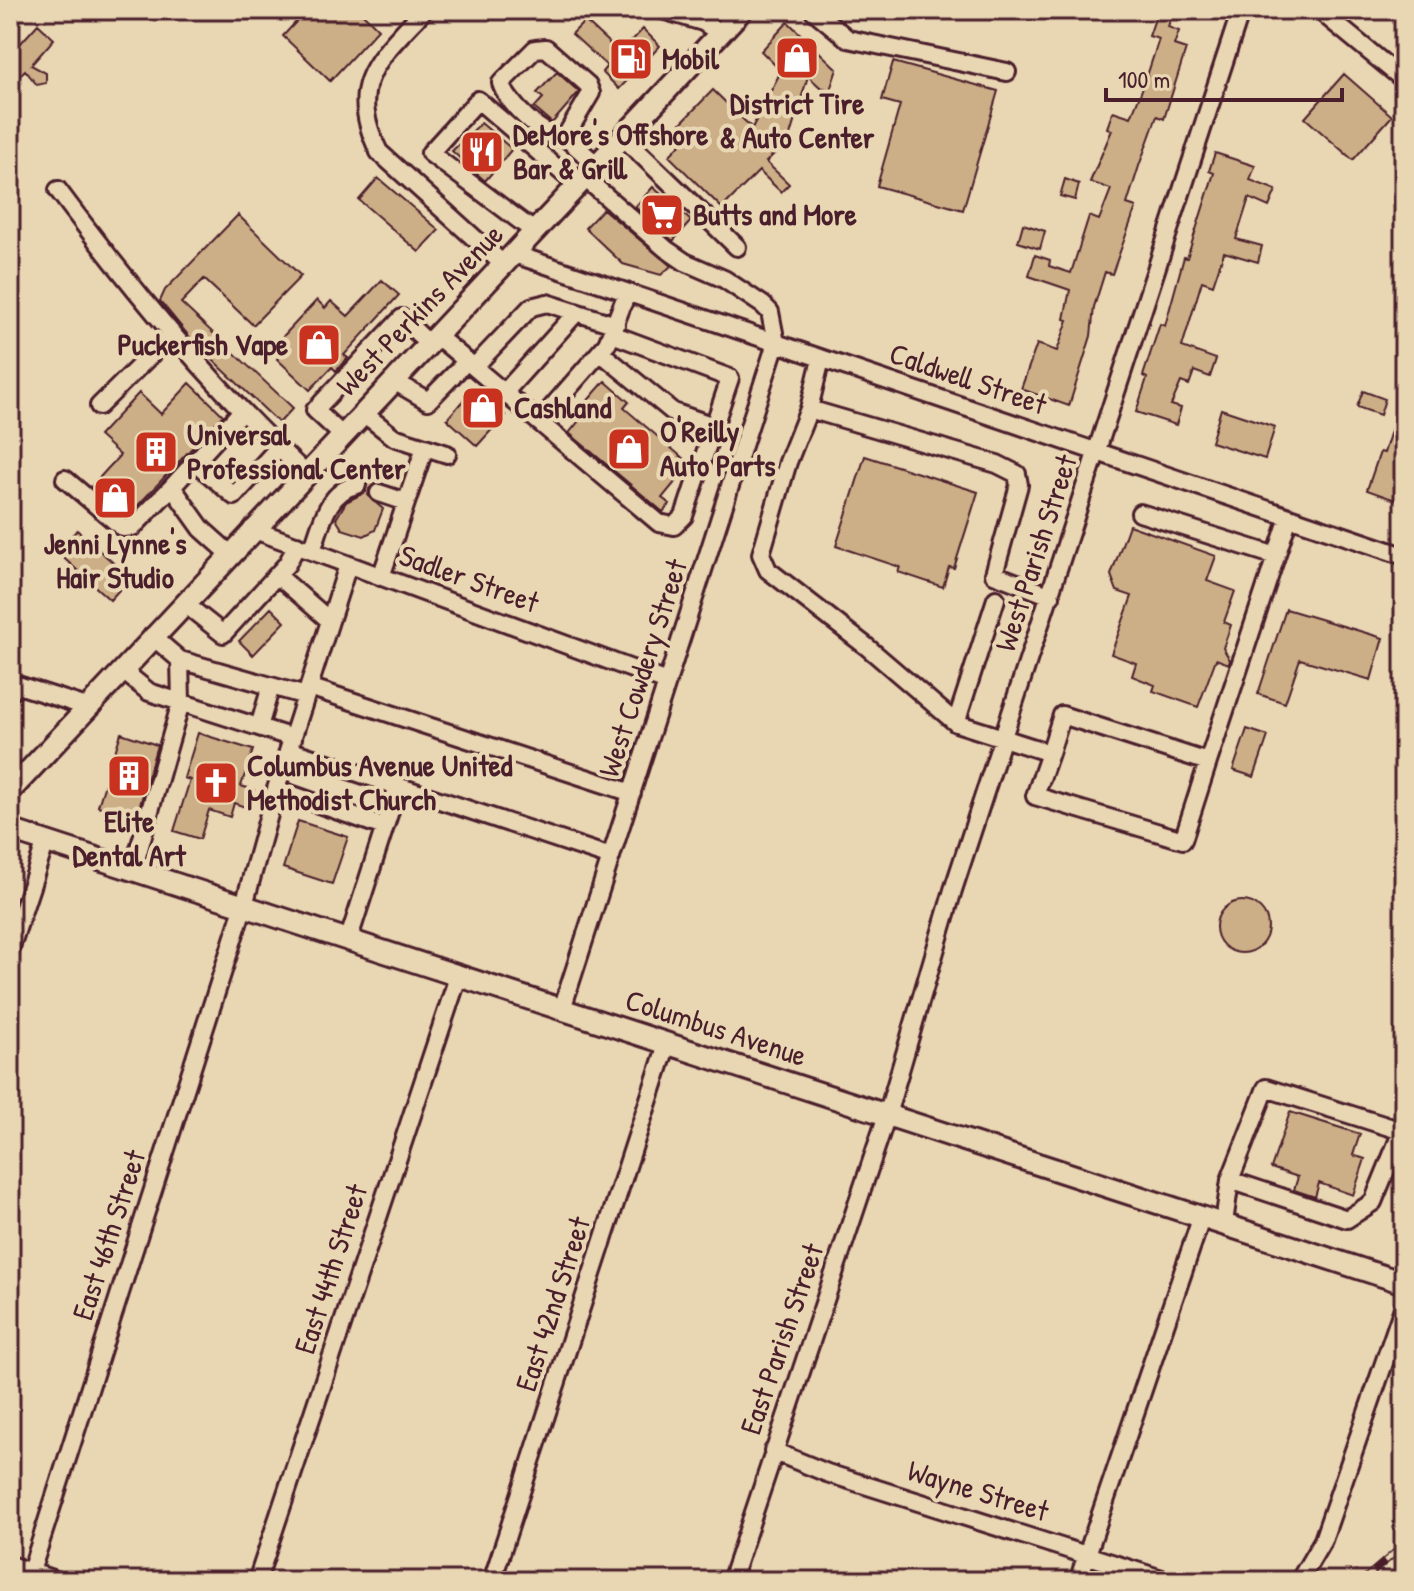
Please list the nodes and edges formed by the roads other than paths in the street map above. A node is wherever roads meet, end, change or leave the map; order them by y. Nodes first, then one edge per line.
1 (424, 10) edge
2 (742, 10) edge
3 (813, 10) edge
4 (1241, 10) edge
5 (1319, 10) edge
6 (674, 12) edge
7 (720, 33) junction
8 (1007, 72) dead end
9 (1404, 80) edge
10 (565, 137) junction
11 (623, 137) junction
12 (587, 176) junction
13 (58, 190) dead end
14 (535, 232) junction
15 (737, 247) dead end
16 (509, 260) junction
17 (627, 293) junction
18 (576, 313) junction
19 (614, 330) junction
20 (172, 334) junction
21 (433, 340) junction
22 (776, 343) junction
23 (600, 352) junction
24 (821, 359) junction
25 (470, 364) junction
26 (394, 381) junction
27 (504, 393) junction
28 (99, 406) dead end
29 (809, 409) junction
30 (240, 413) junction
31 (363, 413) junction
32 (539, 422) junction
33 (714, 426) junction
34 (342, 435) junction
35 (425, 447) junction
36 (278, 448) junction
37 (1098, 453) junction
38 (447, 454) dead end
39 (195, 462) junction
40 (306, 474) junction
41 (65, 479) dead end
42 (357, 485) dead end
43 (172, 487) junction
44 (379, 493) dead end
45 (406, 502) junction
46 (1140, 513) dead end
47 (1289, 517) junction
48 (252, 529) junction
49 (304, 548) junction
50 (230, 554) junction
51 (1276, 556) junction
52 (1404, 556) edge
53 (348, 565) junction
54 (277, 575) junction
55 (381, 577) junction
56 (1051, 596) junction
57 (996, 599) dead end
58 (184, 603) junction
59 (330, 621) junction
60 (152, 636) junction
61 (180, 660) junction
62 (122, 670) junction
63 (667, 682) junction
64 (271, 686) junction
65 (308, 692) junction
66 (10, 693) edge
67 (181, 702) junction
68 (87, 707) junction
69 (956, 723) junction
70 (259, 727) junction
71 (1004, 740) junction
72 (291, 744) junction
73 (1050, 753) junction
74 (1208, 762) junction
75 (398, 786) junction
76 (276, 789) junction
77 (10, 791) edge
78 (632, 793) junction
79 (384, 827) junction
80 (10, 830) edge
81 (46, 841) junction
82 (611, 857) junction
83 (133, 870) junction
84 (244, 905) junction
85 (349, 938) junction
86 (10, 950) edge
87 (459, 974) junction
88 (562, 1009) junction
89 (667, 1044) junction
90 (887, 1115) junction
91 (1230, 1180) junction
92 (1202, 1216) junction
93 (1224, 1223) junction
94 (1404, 1283) edge
95 (1404, 1305) edge
96 (773, 1451) junction
97 (1087, 1554) junction
98 (10, 1565) edge
99 (29, 1576) edge
100 (58, 1581) edge
101 (257, 1581) edge
102 (492, 1581) edge
103 (731, 1581) edge
104 (1078, 1581) edge
105 (1168, 1581) edge
106 (1299, 1581) edge

1 - 16 street
2 - 7 main road, West Perkins Avenue
3 - 8 street
4 - 37 street, West Parish Street
5 - 9 street
6 - 7 street
7 - 11 main road, West Perkins Avenue
10 - 10 street
10 - 12 street
11 - 12 main road, West Perkins Avenue
11 - 15 street
12 - 14 main road, West Perkins Avenue
12 - 14 street
12 - 22 street
13 - 20 street
14 - 16 main road, West Perkins Avenue
16 - 17 street, Caldwell Street
16 - 21 main road, West Perkins Avenue
17 - 19 street
17 - 22 street, Caldwell Street
18 - 19 street
18 - 25 street
18 - 27 street
19 - 23 street
19 - 33 street
20 - 28 street
20 - 30 street
21 - 25 street
21 - 26 main road, West Perkins Avenue
21 - 34 street
22 - 24 street, Caldwell Street
22 - 63 street, West Cowdery Street
23 - 32 street
23 - 33 street
24 - 29 street
24 - 37 street, Caldwell Street
25 - 26 street
25 - 27 street
26 - 31 main road, West Perkins Avenue
27 - 32 street
29 - 56 street
29 - 69 street
30 - 36 street
30 - 39 street
31 - 34 main road, West Perkins Avenue
31 - 35 street
32 - 33 street
34 - 40 main road, West Perkins Avenue
35 - 38 street
35 - 45 street
36 - 39 street
36 - 40 street
37 - 47 street, Caldwell Street
37 - 56 street, West Parish Street
39 - 43 street
40 - 48 main road, West Perkins Avenue
41 - 43 street
42 - 49 street
43 - 50 street
44 - 45 street
45 - 55 street
46 - 51 street
47 - 51 street
47 - 52 street, Caldwell Street
48 - 49 street, Sadler Street
48 - 50 main road, West Perkins Avenue
49 - 53 street, Sadler Street
49 - 54 street
50 - 58 main road, West Perkins Avenue
51 - 74 street
53 - 55 street, Sadler Street
53 - 59 street, East 46th Street
54 - 58 street
54 - 59 street
55 - 63 street, Sadler Street
56 - 71 street, West Parish Street
57 - 69 street
58 - 60 main road, West Perkins Avenue
59 - 65 street, East 46th Street
60 - 61 street
60 - 62 main road, West Perkins Avenue
61 - 64 street
61 - 67 street
62 - 67 street
62 - 68 main road, West Perkins Avenue
63 - 78 street, West Cowdery Street
64 - 65 street
64 - 70 street
65 - 72 street, East 46th Street
65 - 78 street
66 - 68 street
67 - 70 street
67 - 83 street
68 - 77 main road, West Perkins Avenue
69 - 71 street
70 - 72 street
71 - 73 street
71 - 90 street, West Parish Street
72 - 75 street
72 - 76 street, East 46th Street
73 - 74 street
73 - 74 street
75 - 79 street
75 - 82 street
76 - 79 street
76 - 84 street, East 46th Street
78 - 82 street, West Cowdery Street
79 - 85 street
80 - 81 main road, Columbus Avenue
81 - 83 main road, Columbus Avenue
81 - 86 street
82 - 88 street, West Cowdery Street
83 - 84 main road, Columbus Avenue
84 - 85 main road, Columbus Avenue
84 - 99 street, East 46th Street
85 - 87 main road, Columbus Avenue
87 - 88 main road, Columbus Avenue
87 - 101 street, East 44th Street
88 - 89 main road, Columbus Avenue
89 - 90 main road, Columbus Avenue
89 - 102 street, East 42nd Street
90 - 92 main road, Columbus Avenue
90 - 96 street, East Parish Street
91 - 91 street
91 - 93 street
92 - 93 main road, Columbus Avenue
92 - 97 street
93 - 94 main road, Columbus Avenue
95 - 106 street
96 - 97 street, Wayne Street
96 - 103 street, East Parish Street
97 - 104 street
97 - 105 street, Wayne Street
98 - 99 street
99 - 100 street

